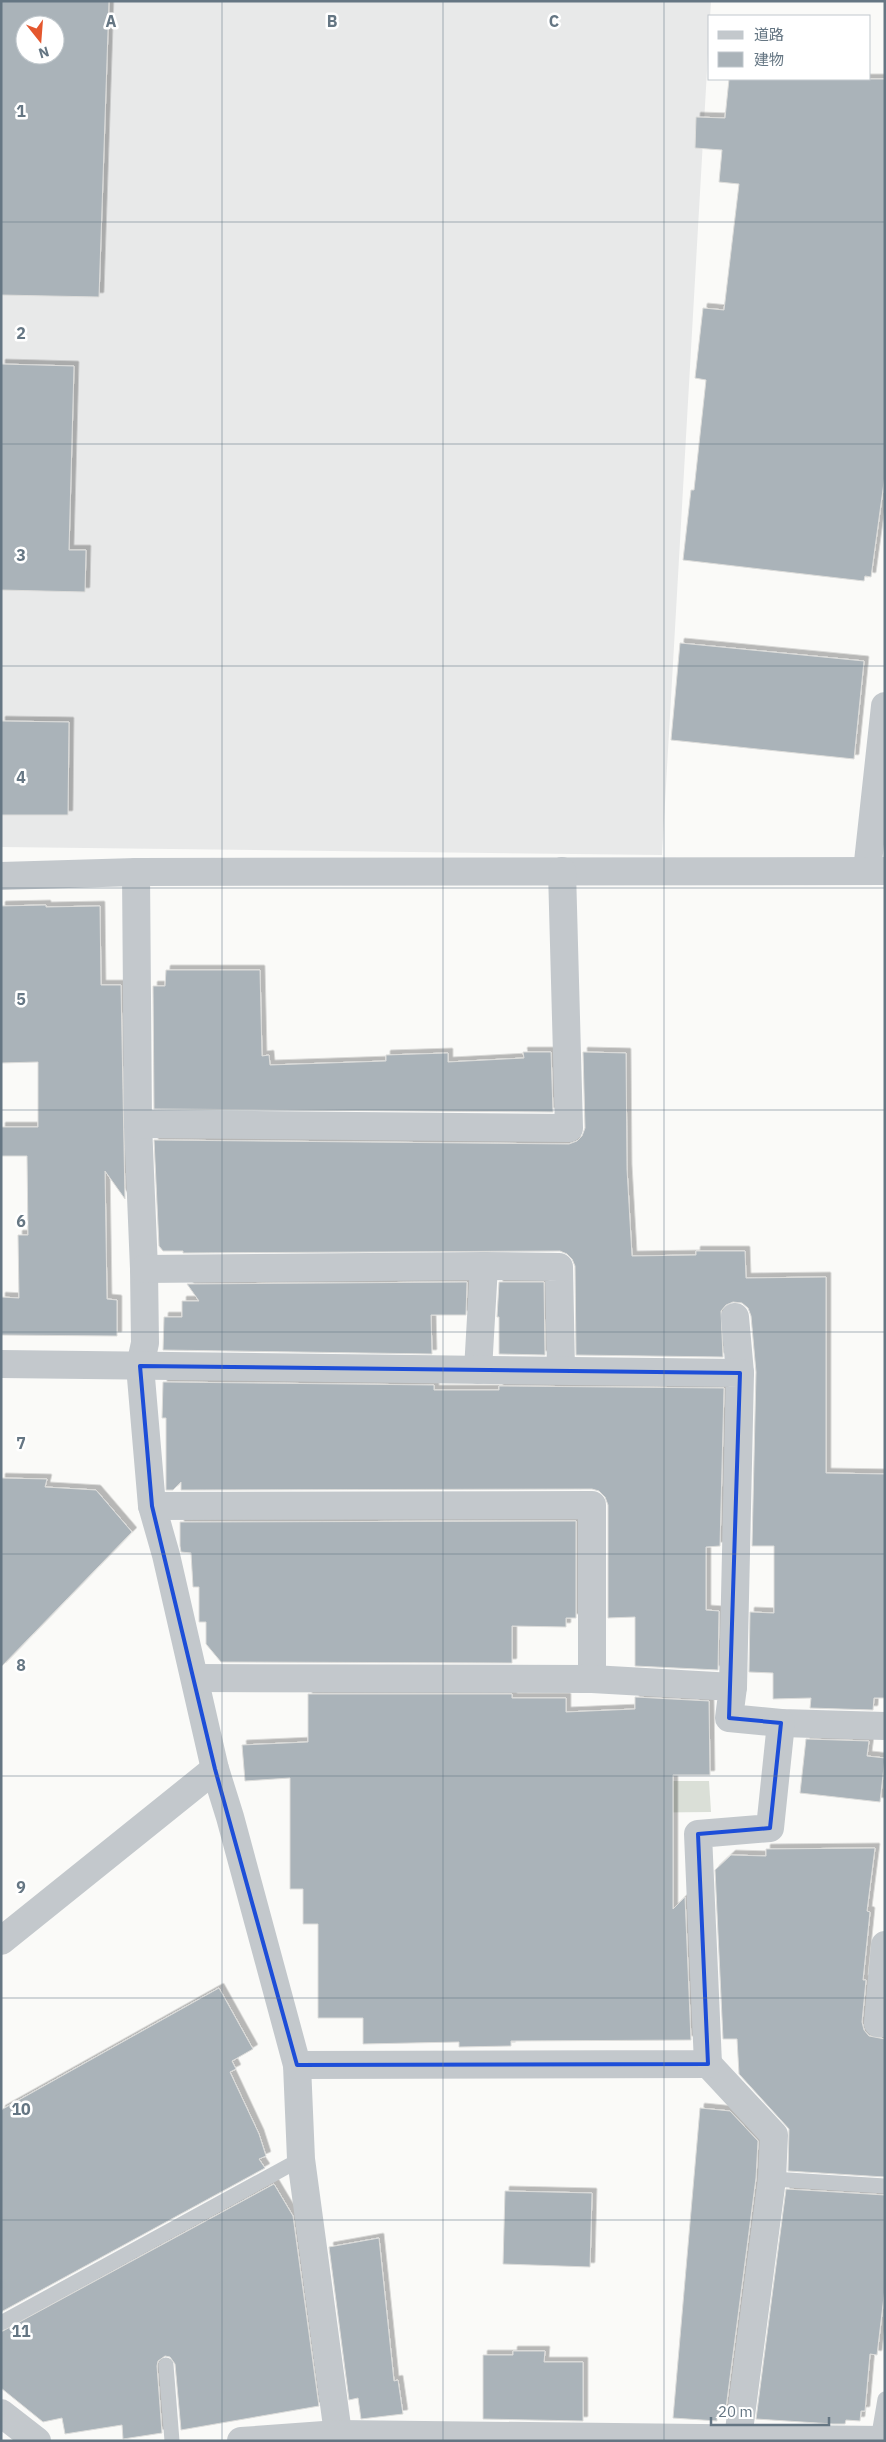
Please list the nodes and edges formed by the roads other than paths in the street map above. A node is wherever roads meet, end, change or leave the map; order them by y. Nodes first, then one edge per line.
1 (885, 706) edge
2 (562, 871) junction
3 (876, 871) edge
4 (136, 872) junction
5 (1, 876) edge
6 (138, 1124) junction
7 (484, 1266) junction
8 (144, 1269) junction
9 (735, 1317) dead end
10 (1, 1364) edge
11 (140, 1366) junction
12 (478, 1370) junction
13 (561, 1370) junction
14 (740, 1374) junction
15 (152, 1506) junction
16 (196, 1678) junction
17 (592, 1679) junction
18 (733, 1687) junction
19 (781, 1723) junction
20 (885, 1726) edge
21 (215, 1769) junction
22 (1, 1941) edge
23 (885, 1945) edge
24 (885, 2023) edge
25 (708, 2064) junction
26 (297, 2065) junction
27 (301, 2158) junction
28 (772, 2179) junction
29 (885, 2186) edge
30 (1, 2323) edge
31 (166, 2366) dead end
32 (885, 2399) edge
33 (1, 2413) edge
34 (339, 2438) edge
35 (738, 2438) junction
36 (881, 2440) edge
37 (37, 2441) edge
38 (172, 2441) edge
39 (241, 2441) edge

1 - 3 street
2 - 3 street
2 - 4 street
2 - 6 street
4 - 5 street
4 - 6 street
6 - 8 street
7 - 8 street
7 - 12 street
7 - 13 street
8 - 11 street
9 - 14 street
10 - 11 street
11 - 12 street
11 - 15 street
12 - 13 street
13 - 14 street
14 - 18 street
15 - 16 street
15 - 17 street
16 - 17 street
16 - 21 street
17 - 18 street
18 - 19 street
19 - 20 street
19 - 25 street
21 - 22 street
21 - 26 street
23 - 24 street
25 - 26 street
25 - 28 street
26 - 27 street
27 - 30 lane
27 - 34 street
28 - 29 lane
28 - 35 street
31 - 38 lane
32 - 36 lane
33 - 37 street
34 - 35 street
34 - 39 street
35 - 36 street

